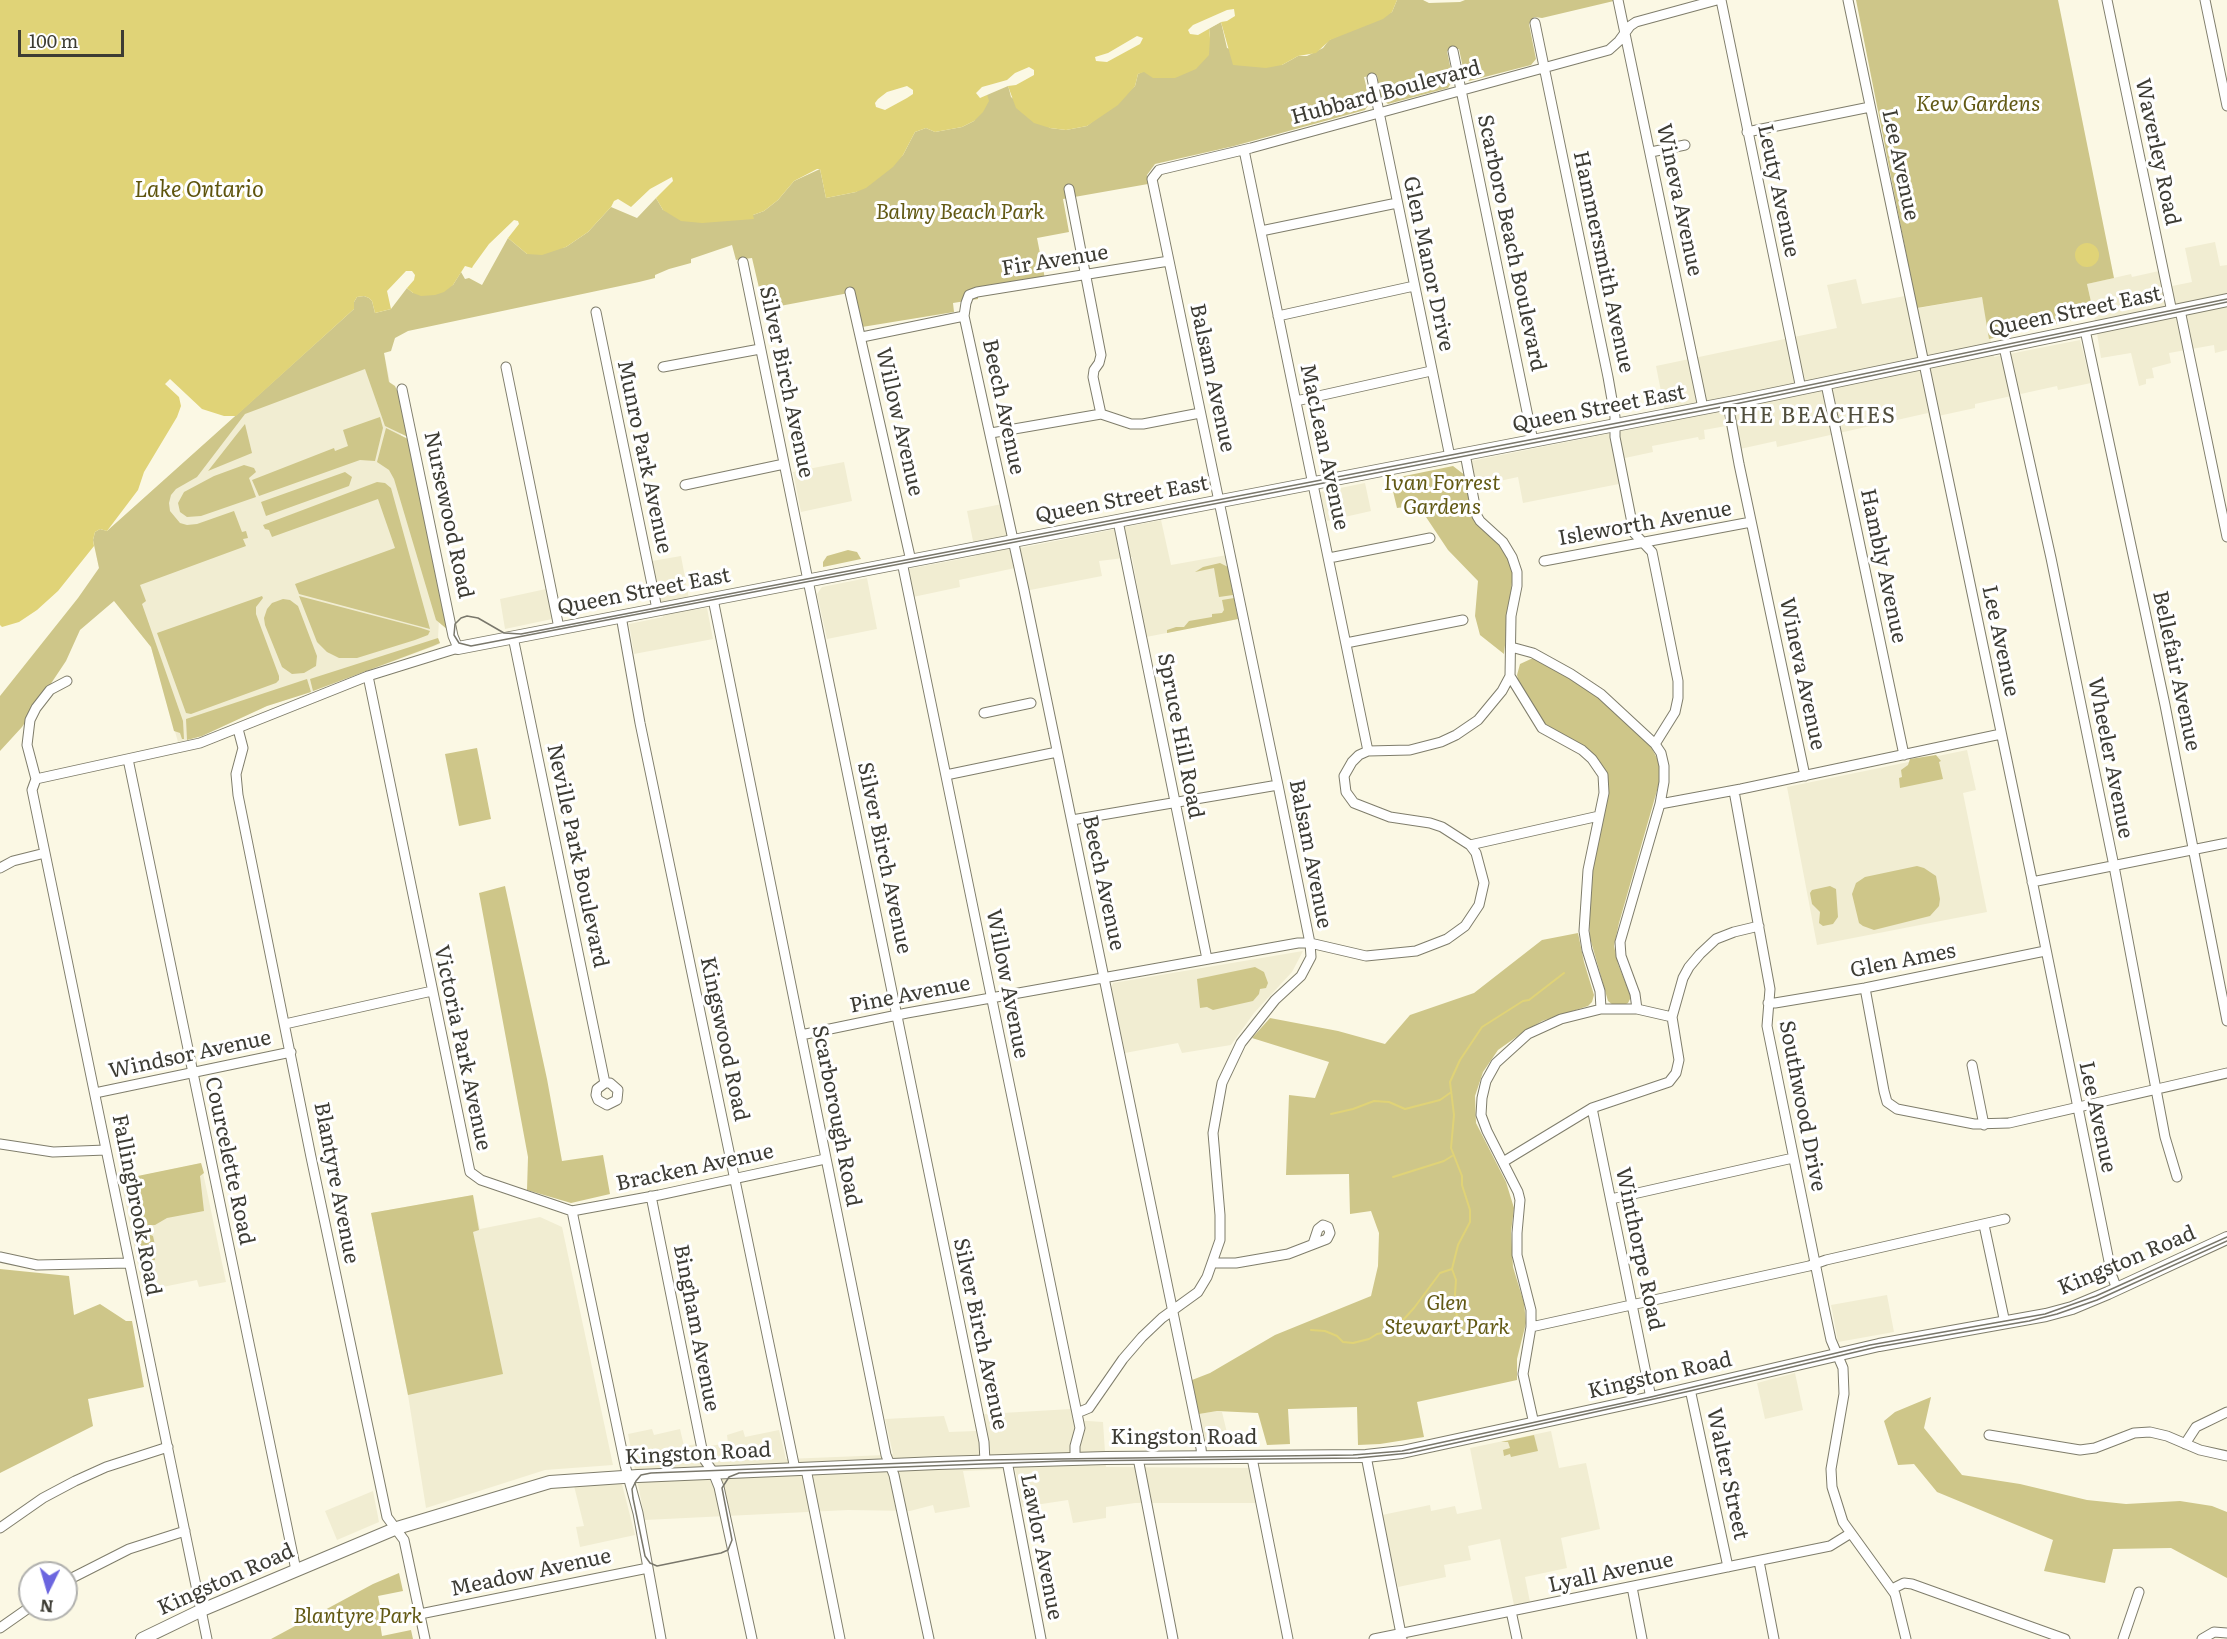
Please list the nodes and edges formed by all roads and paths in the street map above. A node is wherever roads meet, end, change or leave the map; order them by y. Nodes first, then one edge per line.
1 (1618, 0) edge
2 (1719, 0) edge
3 (1848, 0) edge
4 (2107, 0) edge
5 (2205, 0) edge
6 (1535, 23) dead end
7 (1626, 32) junction
8 (1453, 51) dead end
9 (1545, 68) junction
10 (1372, 78) dead end
11 (1461, 91) junction
12 (2227, 106) edge
13 (1870, 107) junction
14 (1378, 113) junction
15 (1748, 132) junction
16 (1685, 145) dead end
17 (1244, 150) junction
18 (1651, 152) junction
19 (1152, 179) joint
20 (1069, 189) dead end
21 (1397, 203) junction
22 (1261, 231) junction
23 (1169, 261) junction
24 (743, 262) dead end
25 (1087, 275) junction
26 (1414, 286) junction
27 (850, 292) dead end
28 (2227, 300) edge
29 (2176, 311) junction
30 (596, 312) dead end
31 (964, 316) junction
32 (1278, 316) junction
33 (2085, 330) junction
34 (862, 337) junction
35 (2004, 347) junction
36 (760, 348) junction
37 (1924, 364) junction
38 (506, 367) dead end
39 (663, 368) dead end
40 (1431, 371) junction
41 (1826, 384) junction
42 (402, 389) dead end
43 (1801, 389) junction
44 (1296, 401) junction
45 (1728, 404) junction
46 (1703, 408) junction
47 (1200, 413) junction
48 (1101, 414) junction
49 (1615, 425) junction
50 (991, 433) junction
51 (1533, 441) junction
52 (1465, 454) junction
53 (1450, 457) junction
54 (784, 464) junction
55 (1313, 483) junction
56 (685, 485) dead end
57 (1220, 501) junction
58 (1118, 521) junction
59 (1752, 522) junction
60 (2227, 537) edge
61 (1430, 538) dead end
62 (1014, 541) junction
63 (1642, 543) junction
64 (1329, 558) junction
65 (1544, 561) dead end
66 (906, 562) junction
67 (808, 580) junction
68 (713, 599) junction
69 (657, 609) junction
70 (621, 616) junction
71 (1463, 620) dead end
72 (559, 628) junction
73 (513, 637) junction
74 (1346, 643) junction
75 (1511, 647) junction
76 (458, 648) junction
77 (368, 676) junction
78 (1510, 676) junction
79 (67, 681) dead end
80 (1031, 703) dead end
81 (984, 713) dead end
82 (238, 729) junction
83 (2001, 734) junction
84 (1655, 744) junction
85 (1368, 751) junction
86 (1058, 752) junction
87 (1904, 755) junction
88 (128, 759) junction
89 (946, 775) junction
90 (1805, 776) junction
91 (36, 780) junction
92 (1278, 785) junction
93 (1734, 791) junction
94 (1175, 803) junction
95 (1660, 804) junction
96 (1599, 816) junction
97 (1072, 820) junction
98 (2227, 843) edge
99 (1470, 845) junction
100 (2193, 850) junction
101 (45, 853) junction
102 (2114, 866) junction
103 (0, 868) edge
104 (2032, 882) junction
105 (1759, 926) junction
106 (1310, 942) junction
107 (2045, 951) junction
108 (1207, 959) junction
109 (1104, 979) junction
110 (1865, 988) junction
111 (432, 991) junction
112 (992, 998) junction
113 (1768, 1003) junction
114 (1601, 1009) junction
115 (1637, 1009) junction
116 (897, 1016) junction
117 (1672, 1017) junction
118 (2227, 1021) edge
119 (285, 1024) junction
120 (801, 1035) junction
121 (291, 1052) junction
122 (1972, 1065) dead end
123 (193, 1073) junction
124 (2227, 1073) edge
125 (605, 1083) dead end
126 (2156, 1089) junction
127 (95, 1093) junction
128 (2077, 1106) junction
129 (1592, 1108) junction
130 (1984, 1125) junction
131 (0, 1144) edge
132 (106, 1150) junction
133 (1793, 1158) junction
134 (825, 1159) junction
135 (1503, 1162) junction
136 (2177, 1177) dead end
137 (736, 1179) junction
138 (651, 1196) junction
139 (1611, 1199) junction
140 (572, 1211) junction
141 (2005, 1220) dead end
142 (1984, 1225) junction
143 (2227, 1239) edge
144 (1313, 1244) dead end
145 (0, 1257) edge
146 (129, 1263) junction
147 (1213, 1263) junction
148 (1815, 1263) junction
149 (2117, 1289) junction
150 (1633, 1305) junction
151 (1172, 1311) junction
152 (2004, 1323) junction
153 (1531, 1327) junction
154 (1838, 1354) junction
155 (1690, 1389) junction
156 (1652, 1398) junction
157 (2227, 1412) edge
158 (1077, 1413) junction
159 (1534, 1424) junction
160 (1989, 1435) dead end
161 (2185, 1443) junction
162 (168, 1447) junction
163 (1366, 1456) junction
164 (2227, 1456) edge
165 (1138, 1458) junction
166 (1202, 1458) junction
167 (1252, 1458) junction
168 (1075, 1459) junction
169 (1007, 1461) junction
170 (985, 1462) junction
171 (890, 1466) junction
172 (800, 1469) junction
173 (713, 1472) junction
174 (629, 1476) junction
175 (0, 1528) edge
176 (397, 1528) junction
177 (185, 1531) junction
178 (1851, 1533) junction
179 (1759, 1561) junction
180 (1728, 1567) junction
181 (648, 1568) junction
182 (296, 1570) junction
183 (78, 1575) edge
184 (1632, 1587) junction
185 (1892, 1589) junction
186 (2139, 1592) dead end
187 (202, 1610) junction
188 (1511, 1611) junction
189 (420, 1614) junction
190 (18, 1615) edge
191 (0, 1628) edge
192 (2227, 1633) edge
193 (1401, 1636) edge
194 (142, 1639) edge
195 (207, 1639) edge
196 (425, 1639) edge
197 (661, 1639) edge
198 (752, 1639) edge
199 (840, 1639) edge
200 (929, 1639) edge
201 (1041, 1639) edge
202 (1173, 1639) edge
203 (1288, 1639) edge
204 (1374, 1639) edge
205 (1517, 1639) edge
206 (1642, 1639) edge
207 (1774, 1639) edge
208 (1906, 1639) edge
209 (2065, 1639) edge
210 (2123, 1639) edge
211 (2202, 1639) edge

1 - 7 street, Wineva Avenue
2 - 7 street, Hubbard Boulevard
2 - 15 street, Leuty Avenue
3 - 13 street, Lee Avenue
4 - 29 street, Waverley Road
5 - 12 street
6 - 9 street, Hammersmith Avenue
7 - 9 street, Hubbard Boulevard
7 - 18 street, Wineva Avenue
8 - 11 street, Scarboro Beach Boulevard
9 - 11 street, Hubbard Boulevard
9 - 49 street, Hammersmith Avenue
10 - 14 street, Glen Manor Drive
11 - 14 street, Hubbard Boulevard
11 - 51 street, Scarboro Beach Boulevard
13 - 15 street
13 - 37 street, Lee Avenue
14 - 17 street, Hubbard Boulevard
14 - 21 street, Glen Manor Drive
15 - 43 street, Leuty Avenue
16 - 18 street
17 - 19 street, Hubbard Boulevard
17 - 22 street, MacLean Avenue
18 - 46 street, Wineva Avenue
19 - 23 street, Balsam Avenue
20 - 25 street
21 - 22 street
21 - 26 street, Glen Manor Drive
22 - 32 street, MacLean Avenue
23 - 25 street, Fir Avenue
23 - 47 street, Balsam Avenue
24 - 36 street, Silver Birch Avenue
25 - 31 street, Fir Avenue
25 - 48 street
26 - 32 street
26 - 40 street, Glen Manor Drive
27 - 34 street, Willow Avenue
28 - 29 main road, Queen Street East
29 - 33 main road, Queen Street East
29 - 60 street, Waverley Road
30 - 69 street, Munro Park Avenue
31 - 34 street
31 - 50 street, Beech Avenue
32 - 44 street, MacLean Avenue
33 - 35 main road, Queen Street East
33 - 100 street, Bellefair Avenue
34 - 66 street, Willow Avenue
35 - 37 main road, Queen Street East
35 - 102 street, Wheeler Avenue
36 - 39 street
36 - 54 street, Silver Birch Avenue
37 - 41 main road, Queen Street East
37 - 83 street, Lee Avenue
38 - 72 street
40 - 44 street
40 - 53 street, Glen Manor Drive
41 - 43 main road, Queen Street East
41 - 87 street, Hambly Avenue
42 - 76 street, Nursewood Road
43 - 45 main road, Queen Street East
44 - 55 street, MacLean Avenue
45 - 46 main road, Queen Street East
45 - 59 street, Wineva Avenue
46 - 49 main road, Queen Street East
47 - 48 street
47 - 57 street, Balsam Avenue
48 - 50 street
49 - 51 main road, Queen Street East
49 - 63 street, Hammersmith Avenue
50 - 62 street, Beech Avenue
51 - 52 main road, Queen Street East
52 - 53 main road, Queen Street East
52 - 75 street
53 - 55 main road, Queen Street East
54 - 56 street
54 - 67 street, Silver Birch Avenue
55 - 57 main road, Queen Street East
55 - 64 street, MacLean Avenue
57 - 58 main road, Queen Street East
57 - 92 street, Balsam Avenue
58 - 62 main road, Queen Street East
58 - 94 street, Spruce Hill Road
59 - 63 street, Isleworth Avenue
59 - 90 street, Wineva Avenue
61 - 64 street
62 - 66 main road, Queen Street East
62 - 86 street, Beech Avenue
63 - 65 street, Isleworth Avenue
63 - 84 street, Hammersmith Avenue
64 - 74 street, MacLean Avenue
66 - 67 main road, Queen Street East
66 - 89 street, Willow Avenue
67 - 68 main road, Queen Street East
67 - 116 street, Silver Birch Avenue
68 - 69 main road, Queen Street East
68 - 120 street, Scarborough Road
69 - 70 main road, Queen Street East
70 - 72 main road, Queen Street East
70 - 137 street, Kingswood Road
71 - 74 street
72 - 73 main road, Queen Street East
73 - 76 main road, Queen Street East
73 - 125 street, Neville Park Boulevard
74 - 85 street, MacLean Avenue
75 - 78 street
75 - 84 street
76 - 77 street, Queen Street East
77 - 82 street, Queen Street East
77 - 111 street, Victoria Park Avenue
78 - 85 street
78 - 96 street
79 - 91 street, Fallingbrook Road
80 - 81 street
82 - 88 street, Queen Street East
82 - 119 street, Blantyre Avenue
83 - 87 street
83 - 104 street, Lee Avenue
84 - 95 street
85 - 99 street
86 - 89 street
86 - 97 street, Beech Avenue
87 - 90 street
88 - 91 street, Queen Street East
88 - 123 street, Courcelette Road
89 - 112 street, Willow Avenue
90 - 93 street
91 - 101 street, Fallingbrook Road
92 - 94 street
92 - 106 street, Balsam Avenue
93 - 95 street
93 - 105 street, Southwood Drive
94 - 97 street
94 - 108 street, Spruce Hill Road
95 - 115 street
96 - 99 street
96 - 114 street
97 - 109 street, Beech Avenue
98 - 100 street
99 - 106 street
100 - 102 street
100 - 118 street, Bellefair Avenue
101 - 103 street
101 - 127 street, Fallingbrook Road
102 - 104 street
102 - 126 street, Wheeler Avenue
104 - 107 street, Lee Avenue
105 - 113 street, Southwood Drive
105 - 117 street
106 - 108 street, Pine Avenue
106 - 147 street, Balsam Avenue
107 - 110 street, Glen Ames
107 - 128 street, Lee Avenue
108 - 109 street, Pine Avenue
109 - 112 street, Pine Avenue
109 - 151 street, Beech Avenue
110 - 113 street, Glen Ames
110 - 130 street
111 - 119 street, Windsor Avenue
111 - 140 street, Victoria Park Avenue
112 - 116 street, Pine Avenue
112 - 158 street, Willow Avenue
113 - 133 street, Southwood Drive
114 - 115 street
114 - 135 street
115 - 117 street
116 - 120 street, Pine Avenue
116 - 170 street, Silver Birch Avenue
117 - 129 street
119 - 121 street, Blantyre Avenue
120 - 134 street, Scarborough Road
121 - 123 street, Windsor Avenue
121 - 176 street, Blantyre Avenue
122 - 130 street
123 - 127 street, Windsor Avenue
123 - 182 street, Courcelette Road
124 - 126 street
126 - 128 street
126 - 136 street, Wheeler Avenue
127 - 132 street, Fallingbrook Road
128 - 130 street
128 - 149 street, Lee Avenue
129 - 135 street
129 - 139 street, Winthorpe Road
131 - 132 street
132 - 146 street, Fallingbrook Road
133 - 139 street
133 - 148 street, Southwood Drive
134 - 137 street, Bracken Avenue
134 - 171 street, Scarborough Road
135 - 153 street
137 - 138 street, Bracken Avenue
137 - 172 street, Kingswood Road
138 - 140 street, Bracken Avenue
138 - 173 street, Bingham Avenue
139 - 150 street, Winthorpe Road
140 - 174 street
141 - 142 street
142 - 148 street
142 - 152 street
143 - 149 main road, Kingston Road
144 - 147 street
145 - 146 street
146 - 162 street, Fallingbrook Road
147 - 151 street, Balsam Avenue
148 - 150 street
148 - 154 street, Southwood Drive
149 - 152 main road, Kingston Road
150 - 153 street
150 - 156 street, Winthorpe Road
151 - 158 street, Balsam Avenue
151 - 166 street, Beech Avenue
152 - 154 main road, Kingston Road
153 - 159 street
154 - 155 main road, Kingston Road
154 - 178 street, Southwood Drive
155 - 156 main road, Kingston Road
155 - 180 street, Walter Street
156 - 159 main road, Kingston Road
157 - 161 street
158 - 168 street
159 - 163 main road, Kingston Road
160 - 161 street
161 - 164 street
162 - 175 street
162 - 177 street, Fallingbrook Road
163 - 167 main road, Kingston Road
163 - 193 street
165 - 166 main road, Kingston Road
165 - 168 main road, Kingston Road
165 - 202 street
166 - 167 main road, Kingston Road
167 - 203 street
168 - 169 main road, Kingston Road
169 - 170 main road, Kingston Road
169 - 201 street, Lawlor Avenue
170 - 171 main road, Kingston Road
171 - 172 main road, Kingston Road
171 - 200 street, Scarborough Road
172 - 173 main road, Kingston Road
172 - 199 street, Kingswood Road
173 - 174 main road, Kingston Road
173 - 198 street, Bingham Avenue
174 - 176 main road, Kingston Road
174 - 181 street
176 - 182 main road, Kingston Road
176 - 189 street, Blantyre Avenue
177 - 183 street
177 - 187 street, Fallingbrook Road
178 - 179 street, Lyall Avenue
178 - 185 street, Southwood Drive
179 - 180 street, Lyall Avenue
179 - 207 street
180 - 184 street, Lyall Avenue
181 - 189 street, Meadow Avenue
181 - 197 street
182 - 187 main road, Kingston Road
184 - 188 street, Lyall Avenue
184 - 206 street
185 - 208 street, Southwood Drive
185 - 209 street
186 - 210 street
187 - 194 main road, Kingston Road
187 - 195 street, Fallingbrook Road
188 - 193 street, Lyall Avenue
188 - 205 street
189 - 196 street, Blantyre Avenue
190 - 191 street
192 - 211 street
193 - 204 street, Lyall Avenue

